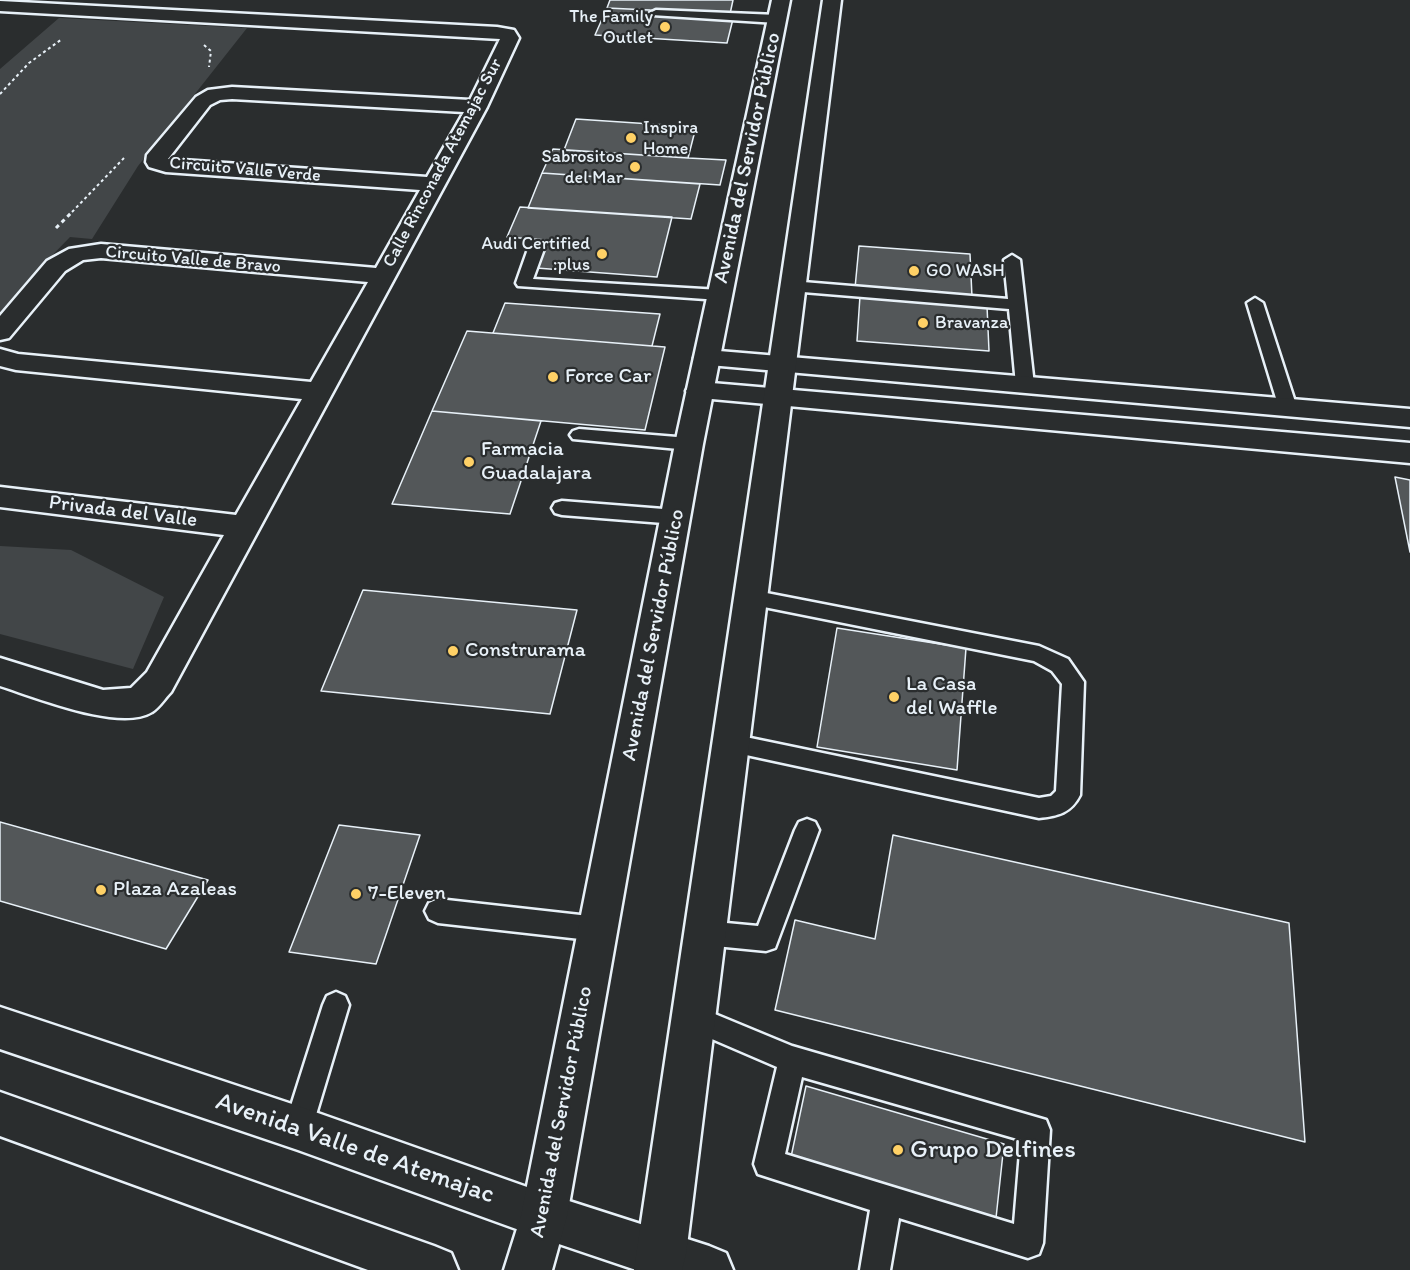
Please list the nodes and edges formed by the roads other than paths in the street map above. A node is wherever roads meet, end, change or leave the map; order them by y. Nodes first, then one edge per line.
1 (143, 0) edge
2 (832, 0) edge
3 (0, 6) edge
4 (779, 10) edge
5 (129, 13) junction
6 (656, 13) dead end
7 (477, 107) junction
8 (434, 184) junction
9 (536, 249) dead end
10 (1012, 260) dead end
11 (383, 276) junction
12 (791, 286) junction
13 (720, 295) junction
14 (1255, 303) dead end
15 (1017, 305) junction
16 (0, 332) edge
17 (0, 357) edge
18 (707, 358) junction
19 (780, 365) junction
20 (1025, 386) junction
21 (700, 391) junction
22 (321, 392) junction
23 (776, 398) junction
24 (1288, 408) junction
25 (1410, 418) edge
26 (579, 435) dead end
27 (689, 444) junction
28 (1410, 453) edge
29 (0, 497) edge
30 (562, 508) dead end
31 (676, 518) junction
32 (246, 527) junction
33 (751, 598) junction
34 (0, 672) edge
35 (731, 743) junction
36 (807, 830) dead end
37 (438, 911) dead end
38 (598, 929) junction
39 (705, 933) junction
40 (336, 1005) dead end
41 (693, 1018) junction
42 (0, 1028) edge
43 (792, 1060) junction
44 (0, 1114) edge
45 (298, 1128) junction
46 (887, 1200) junction
47 (544, 1216) junction
48 (660, 1262) edge
49 (434, 1270) edge
50 (528, 1270) edge
51 (709, 1270) edge
52 (875, 1270) edge

1 - 5 street
2 - 12 street
3 - 5 street, Calle Rinconada Atemajac Sur
4 - 6 lane
4 - 13 street, Avenida del Servidor Público
5 - 7 street, Calle Rinconada Atemajac Sur
7 - 8 street, Calle Rinconada Atemajac Sur
7 - 8 street, Circuito Valle Verde
8 - 11 street, Calle Rinconada Atemajac Sur
9 - 13 lane
10 - 15 lane
11 - 16 street, Circuito Valle de Bravo
11 - 22 street, Calle Rinconada Atemajac Sur
12 - 15 lane
12 - 19 street
13 - 18 street, Avenida del Servidor Público
14 - 24 lane
15 - 20 lane
17 - 22 street
18 - 19 street
18 - 21 street, Avenida del Servidor Público
19 - 20 street
19 - 23 street
20 - 24 street
21 - 23 street
21 - 27 street, Avenida del Servidor Público
22 - 32 street, Calle Rinconada Atemajac Sur
23 - 28 street
23 - 33 street
24 - 25 street
26 - 27 lane
27 - 31 street, Avenida del Servidor Público
29 - 32 street, Privada del Valle
30 - 31 lane
31 - 38 street, Avenida del Servidor Público
32 - 34 street, Calle Rinconada Atemajac Sur
33 - 35 street
33 - 35 lane
35 - 39 street
36 - 39 lane
37 - 38 lane
38 - 47 street, Avenida del Servidor Público
39 - 41 street
40 - 45 lane
41 - 43 lane
41 - 48 street
42 - 45 street, Avenida Valle de Atemajac
43 - 46 lane
43 - 46 lane
44 - 49 street
45 - 47 street, Avenida Valle de Atemajac
46 - 52 lane
47 - 48 street, Avenida Valle de Atemajac
47 - 50 street, Avenida del Servidor Público
48 - 51 street, Avenida Valle de Atemajac

